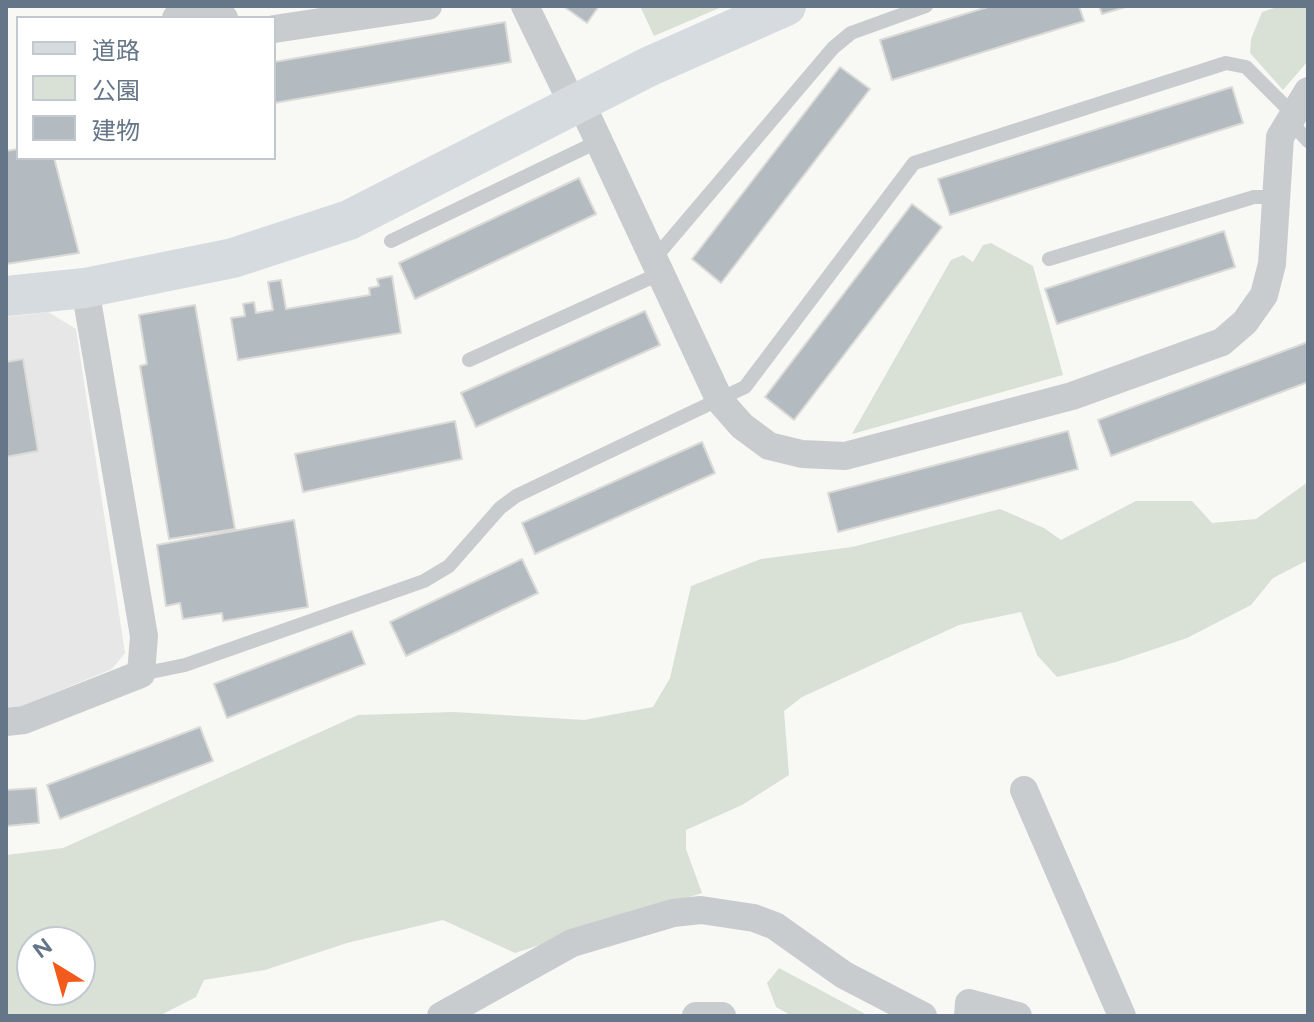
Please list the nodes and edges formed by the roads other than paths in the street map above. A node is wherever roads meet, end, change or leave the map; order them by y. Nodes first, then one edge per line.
1 (525, 6) edge
2 (785, 6) edge
3 (926, 6) edge
4 (416, 7) edge
5 (186, 16) edge
6 (221, 16) edge
7 (286, 20) edge
8 (577, 103) junction
9 (1300, 117) edge
10 (599, 141) junction
11 (1276, 197) junction
12 (391, 241) dead end
13 (1049, 259) dead end
14 (658, 266) junction
15 (85, 288) junction
16 (6, 296) edge
17 (469, 360) dead end
18 (720, 401) junction
19 (141, 674) junction
20 (6, 722) edge
21 (1024, 790) dead end
22 (441, 1016) edge
23 (696, 1016) edge
24 (722, 1016) edge
25 (923, 1016) edge
26 (968, 1016) edge
27 (1018, 1016) edge
28 (1122, 1016) edge

1 - 8 street
2 - 8 street
3 - 14 lane
4 - 7 street
5 - 6 street
8 - 10 street
8 - 15 street
9 - 11 street
9 - 18 lane
10 - 12 lane
10 - 14 street
11 - 13 lane
11 - 18 street
14 - 17 lane
14 - 18 street
15 - 16 street
15 - 19 street
18 - 19 lane
19 - 20 street
21 - 28 street
22 - 25 street
23 - 24 street
26 - 27 street

